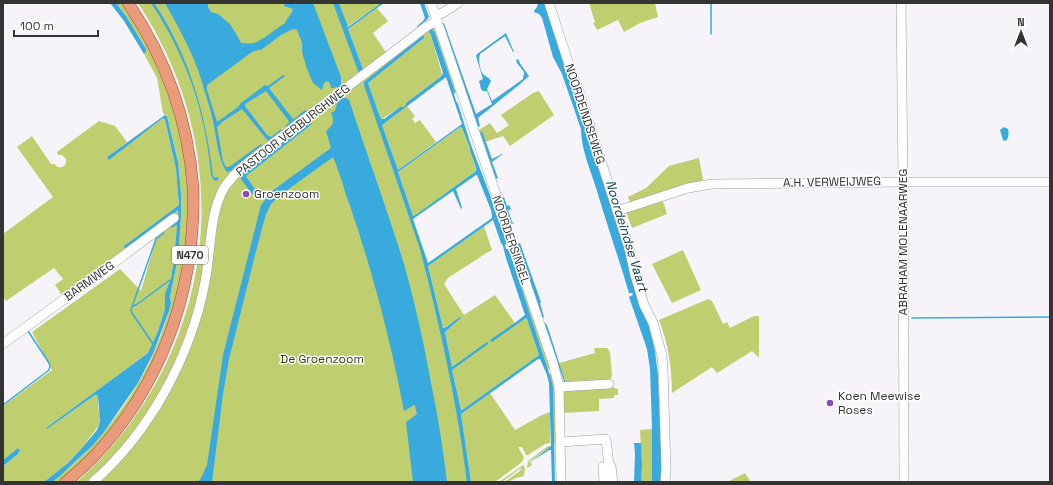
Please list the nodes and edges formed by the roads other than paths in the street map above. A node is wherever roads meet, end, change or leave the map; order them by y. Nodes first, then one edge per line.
1 (128, 3) edge
2 (136, 3) edge
3 (431, 3) edge
4 (458, 3) edge
5 (549, 3) edge
6 (901, 3) edge
7 (436, 19) junction
8 (903, 182) junction
9 (1050, 182) edge
10 (617, 211) junction
11 (174, 218) dead end
12 (3, 344) edge
13 (609, 384) dead end
14 (559, 387) junction
15 (561, 442) junction
16 (609, 466) junction
17 (66, 482) edge
18 (75, 482) edge
19 (93, 482) edge
20 (561, 482) edge
21 (604, 482) edge
22 (613, 482) edge
23 (665, 482) edge
24 (904, 482) edge

1 - 17 main road, N470
2 - 18 main road, N470
3 - 7 street, NOORDERSINGEL
4 - 7 street, PASTOOR VERBURGHWEG
5 - 10 street, NOORDEINDSEWEG
6 - 8 street, ABRAHAM MOLENAARWEG
7 - 14 street, NOORDERSINGEL
7 - 19 street, PASTOOR VERBURGHWEG
8 - 9 street, A.H. VERWEIJWEG
8 - 10 street, A.H. VERWEIJWEG
8 - 24 street, ABRAHAM MOLENAARWEG
10 - 23 street, NOORDEINDSEWEG
11 - 12 street, BARMWEG
13 - 14 street
14 - 15 street, NOORDERSINGEL
15 - 16 street
15 - 20 street, NOORDERSINGEL
16 - 21 street
16 - 22 street

